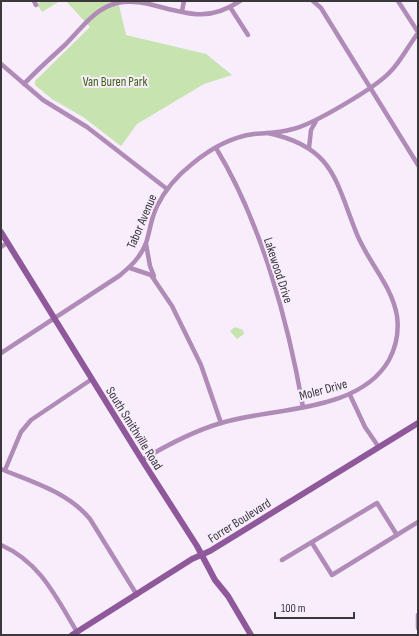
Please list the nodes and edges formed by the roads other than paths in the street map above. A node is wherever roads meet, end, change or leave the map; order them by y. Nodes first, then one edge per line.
1 (184, 1) edge
2 (240, 1) edge
3 (313, 1) edge
4 (398, 1) edge
5 (230, 7) junction
6 (182, 11) junction
7 (418, 32) edge
8 (248, 35) dead end
9 (1, 64) edge
10 (24, 84) junction
11 (370, 87) junction
12 (318, 119) junction
13 (268, 133) junction
14 (216, 148) junction
15 (309, 148) junction
16 (418, 165) edge
17 (168, 189) junction
18 (1, 232) edge
19 (7, 243) junction
20 (146, 244) junction
21 (1, 247) edge
22 (130, 268) junction
23 (155, 278) junction
24 (54, 318) junction
25 (1, 353) edge
26 (92, 380) junction
27 (350, 395) junction
28 (303, 406) junction
29 (221, 423) junction
30 (418, 423) edge
31 (378, 446) junction
32 (142, 460) junction
33 (3, 470) edge
34 (418, 522) edge
35 (396, 535) junction
36 (312, 543) junction
37 (1, 545) edge
38 (201, 555) junction
39 (282, 560) dead end
40 (137, 595) junction
41 (418, 615) edge
42 (418, 628) edge
43 (75, 633) edge
44 (251, 635) edge

1 - 6 street
2 - 5 street
3 - 11 street
4 - 7 street
5 - 6 street
5 - 8 street
6 - 10 street
7 - 11 street, Tabor Avenue
9 - 10 street
10 - 17 street
11 - 12 street, Tabor Avenue
11 - 16 street
12 - 13 street, Tabor Avenue
12 - 15 street
13 - 14 street, Tabor Avenue
13 - 15 street, Moler Drive
14 - 17 street, Tabor Avenue
14 - 28 street, Lakewood Drive
15 - 27 street, Moler Drive
17 - 20 street, Tabor Avenue
18 - 19 main road, South Smithville Road
19 - 21 street
19 - 24 main road, South Smithville Road
20 - 22 street, Tabor Avenue
20 - 23 street
22 - 23 street
22 - 24 street, Tabor Avenue
23 - 29 street
24 - 25 street, Tabor Avenue
24 - 26 main road, South Smithville Road
26 - 32 main road, South Smithville Road
26 - 33 street
27 - 28 street, Moler Drive
27 - 31 street
28 - 29 street, Moler Drive
29 - 32 street, Moler Drive
30 - 31 main road, Forrer Boulevard
31 - 38 main road, Forrer Boulevard
32 - 38 main road, South Smithville Road
33 - 40 street
34 - 35 street
35 - 36 street
35 - 36 street
36 - 39 street
37 - 43 street
38 - 40 main road, Forrer Boulevard
38 - 44 main road, South Smithville Road
40 - 43 main road, Forrer Boulevard
41 - 42 street

